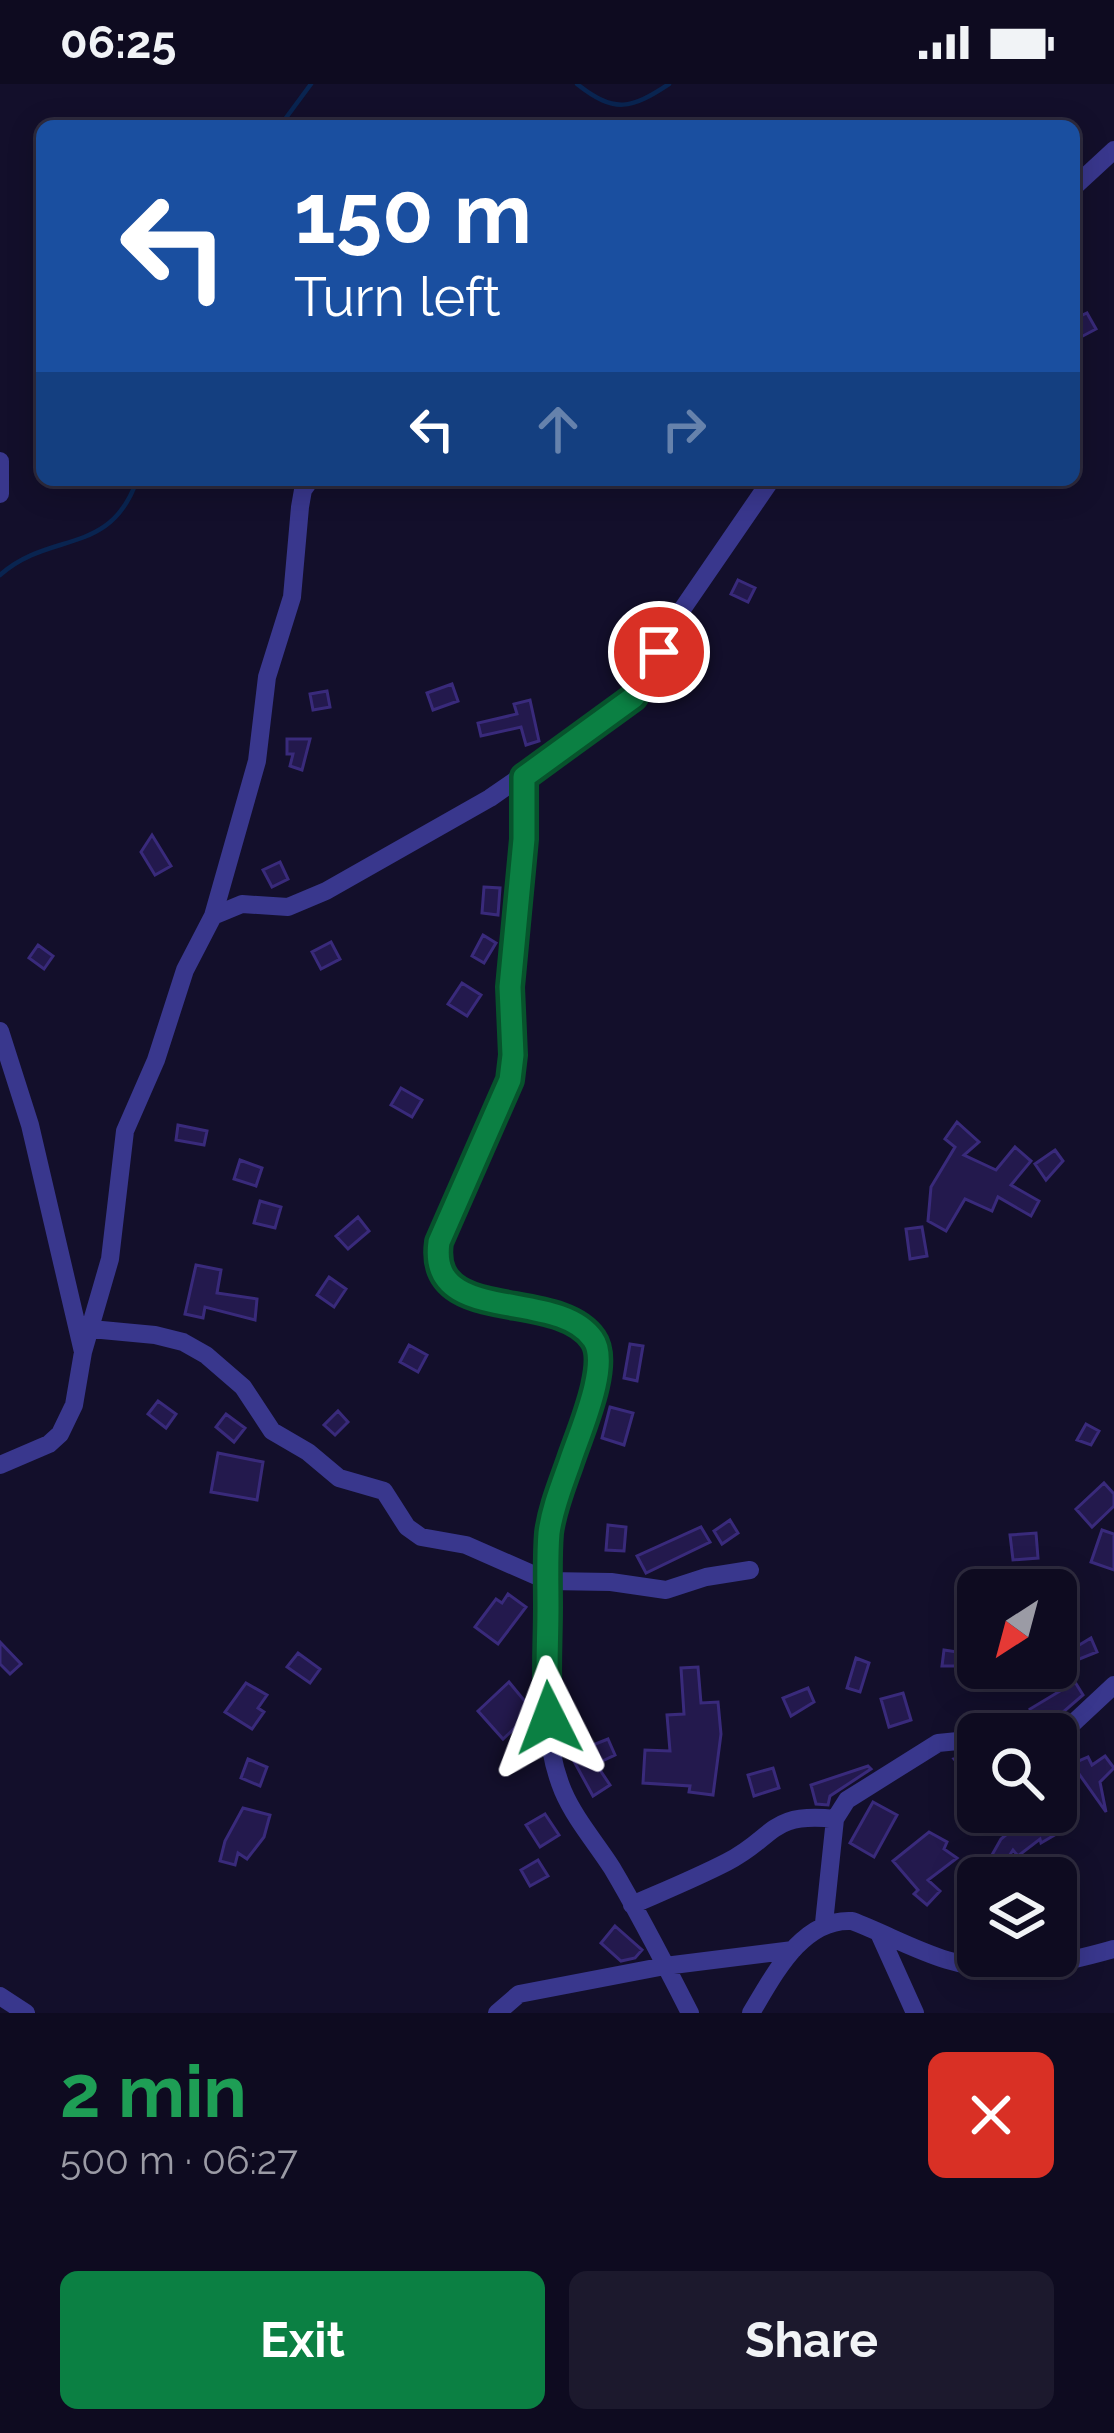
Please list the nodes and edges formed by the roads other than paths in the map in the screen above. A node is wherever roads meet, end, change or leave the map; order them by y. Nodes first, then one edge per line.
1 (1114, 150) edge
2 (1080, 181) edge
3 (0, 461) edge
4 (306, 486) edge
5 (767, 486) edge
6 (0, 494) edge
7 (524, 777) junction
8 (213, 916) junction
9 (0, 1031) edge
10 (91, 1329) junction
11 (83, 1352) junction
12 (0, 1465) edge
13 (750, 1570) dead end
14 (548, 1581) junction
15 (1114, 1685) edge
16 (1077, 1720) edge
17 (957, 1740) edge
18 (835, 1819) junction
19 (632, 1905) junction
20 (824, 1923) junction
21 (879, 1933) junction
22 (1114, 1949) edge
23 (794, 1950) junction
24 (665, 1966) junction
25 (0, 1996) edge
26 (26, 2013) edge
27 (497, 2013) edge
28 (690, 2013) edge
29 (751, 2013) edge
30 (915, 2013) edge

1 - 2 street
3 - 6 street
4 - 8 street
5 - 7 street
7 - 8 street
7 - 14 street
8 - 10 street
9 - 11 street
10 - 11 street
10 - 14 street
11 - 12 street
13 - 14 street
14 - 19 street
15 - 16 street
17 - 18 street
18 - 19 street
18 - 20 street
19 - 24 street
20 - 21 street
20 - 23 street
21 - 22 street
21 - 30 street
23 - 24 street
23 - 29 street
24 - 27 street
24 - 28 street
25 - 26 street

